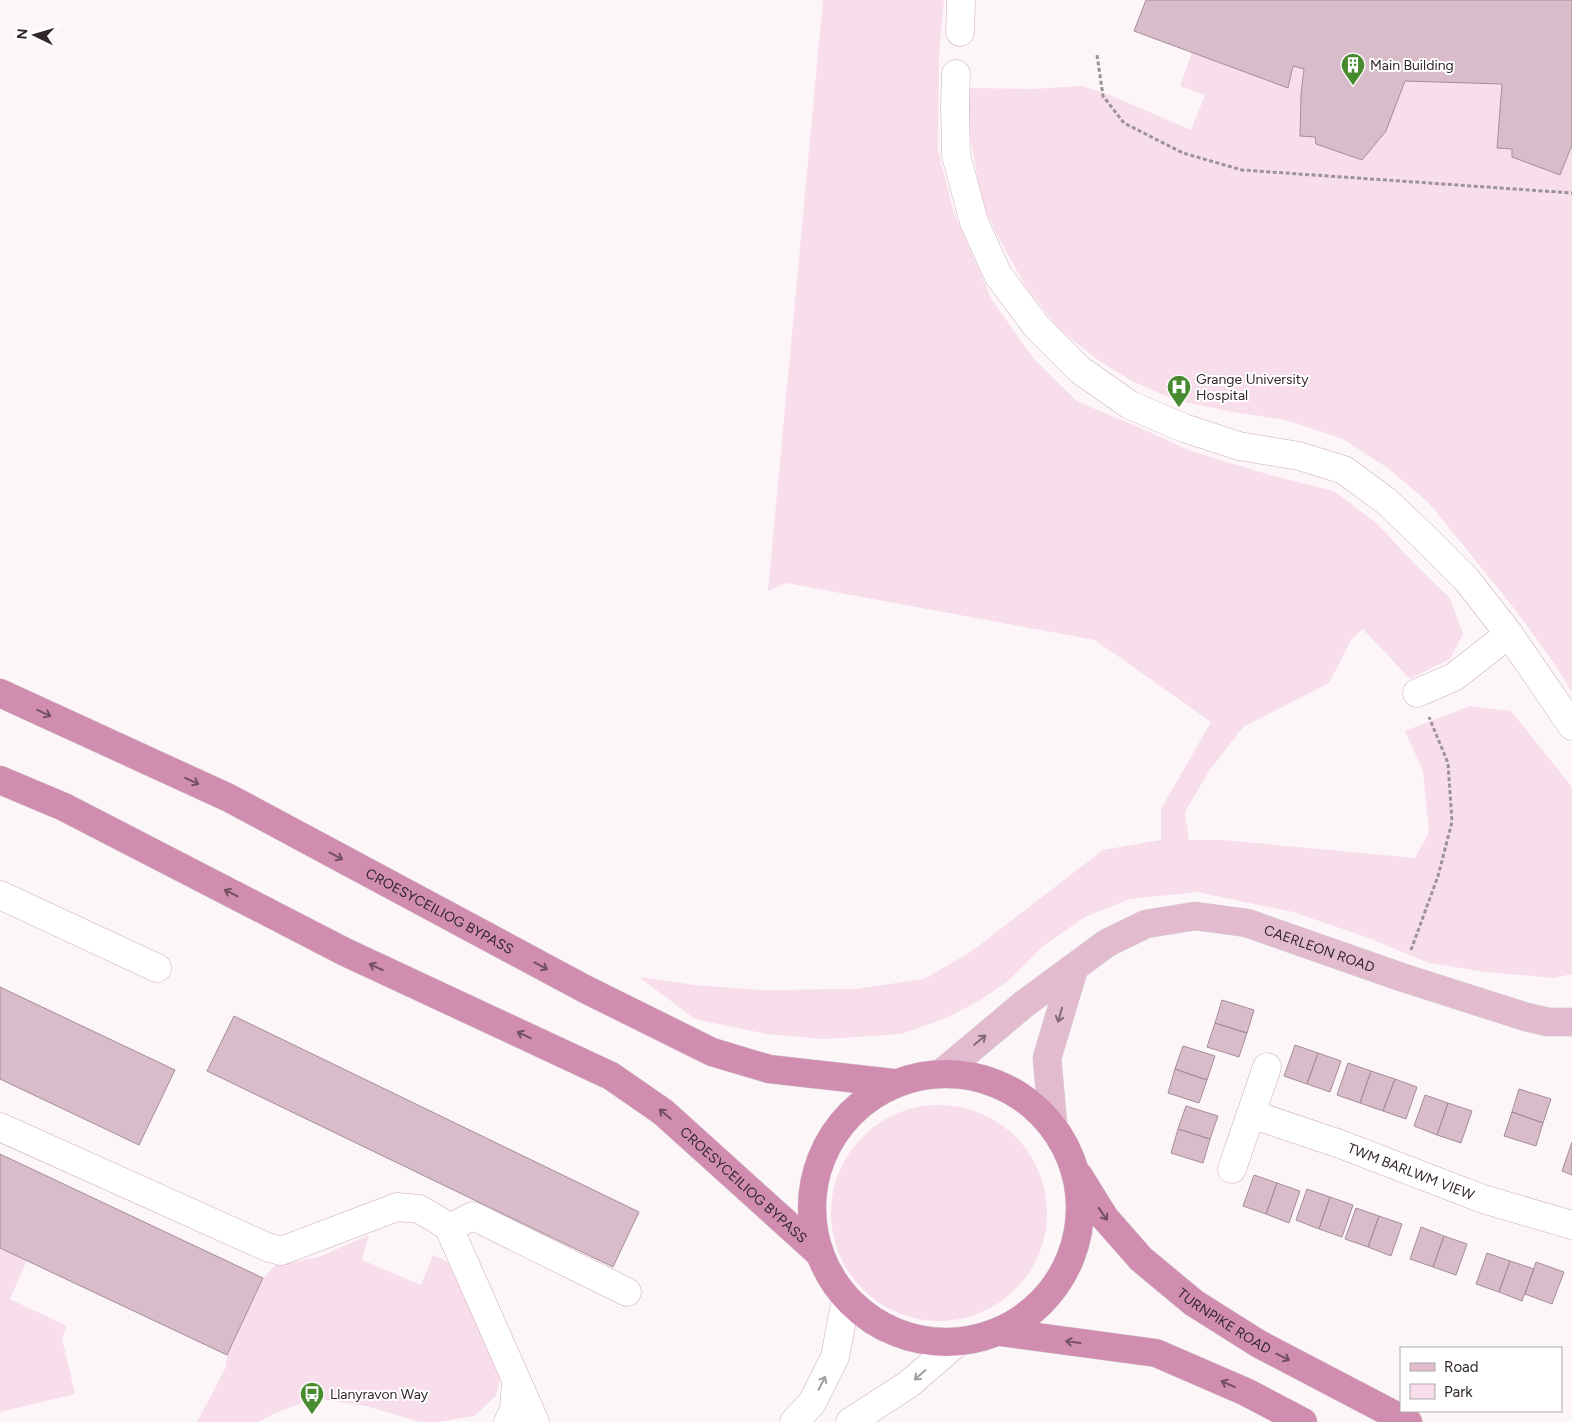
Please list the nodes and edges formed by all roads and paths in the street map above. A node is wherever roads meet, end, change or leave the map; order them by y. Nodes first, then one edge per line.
1 (961, 0) edge
2 (960, 32) dead end
3 (1098, 55) dead end
4 (956, 74) dead end
5 (1572, 193) edge
6 (1509, 634) junction
7 (0, 693) edge
8 (1416, 693) joint
9 (1572, 726) edge
10 (0, 780) edge
11 (0, 896) edge
12 (157, 968) dead end
13 (1074, 968) junction
14 (1401, 977) junction
15 (1572, 1022) edge
16 (1267, 1066) dead end
17 (943, 1072) junction
18 (894, 1083) junction
19 (1251, 1114) junction
20 (1053, 1124) junction
21 (0, 1127) edge
22 (1232, 1169) dead end
23 (1076, 1173) junction
24 (1572, 1225) edge
25 (449, 1228) junction
26 (818, 1252) junction
27 (627, 1292) dead end
28 (846, 1299) junction
29 (1000, 1332) junction
30 (956, 1342) junction
31 (516, 1379) junction
32 (508, 1422) edge
33 (535, 1422) edge
34 (794, 1422) edge
35 (850, 1422) edge
36 (1303, 1422) edge
37 (1408, 1422) edge

1 - 2 street
3 - 5 path
4 - 6 street
6 - 8 street
6 - 9 street
7 -> 18 highway, CROESYCEILIOG BYPASS
8 - 14 path
26 -> 10 highway, CROESYCEILIOG BYPASS
11 - 12 street
13 - 14 main road, CAERLEON ROAD
17 -> 13 main road, CAERLEON ROAD
13 -> 20 main road
14 - 15 main road, CAERLEON ROAD
16 - 19 street
17 - 18 highway
17 - 20 highway
18 - 26 highway
19 - 22 street
19 - 24 street, TWM BARLWM VIEW
20 - 23 highway
21 - 25 street
23 - 29 highway
23 -> 37 highway, TURNPIKE ROAD
25 - 27 street
25 - 31 street
26 - 28 highway
28 - 30 highway
34 -> 28 street
29 - 30 highway
36 -> 29 highway
30 -> 35 street
31 - 32 street
31 - 33 street

